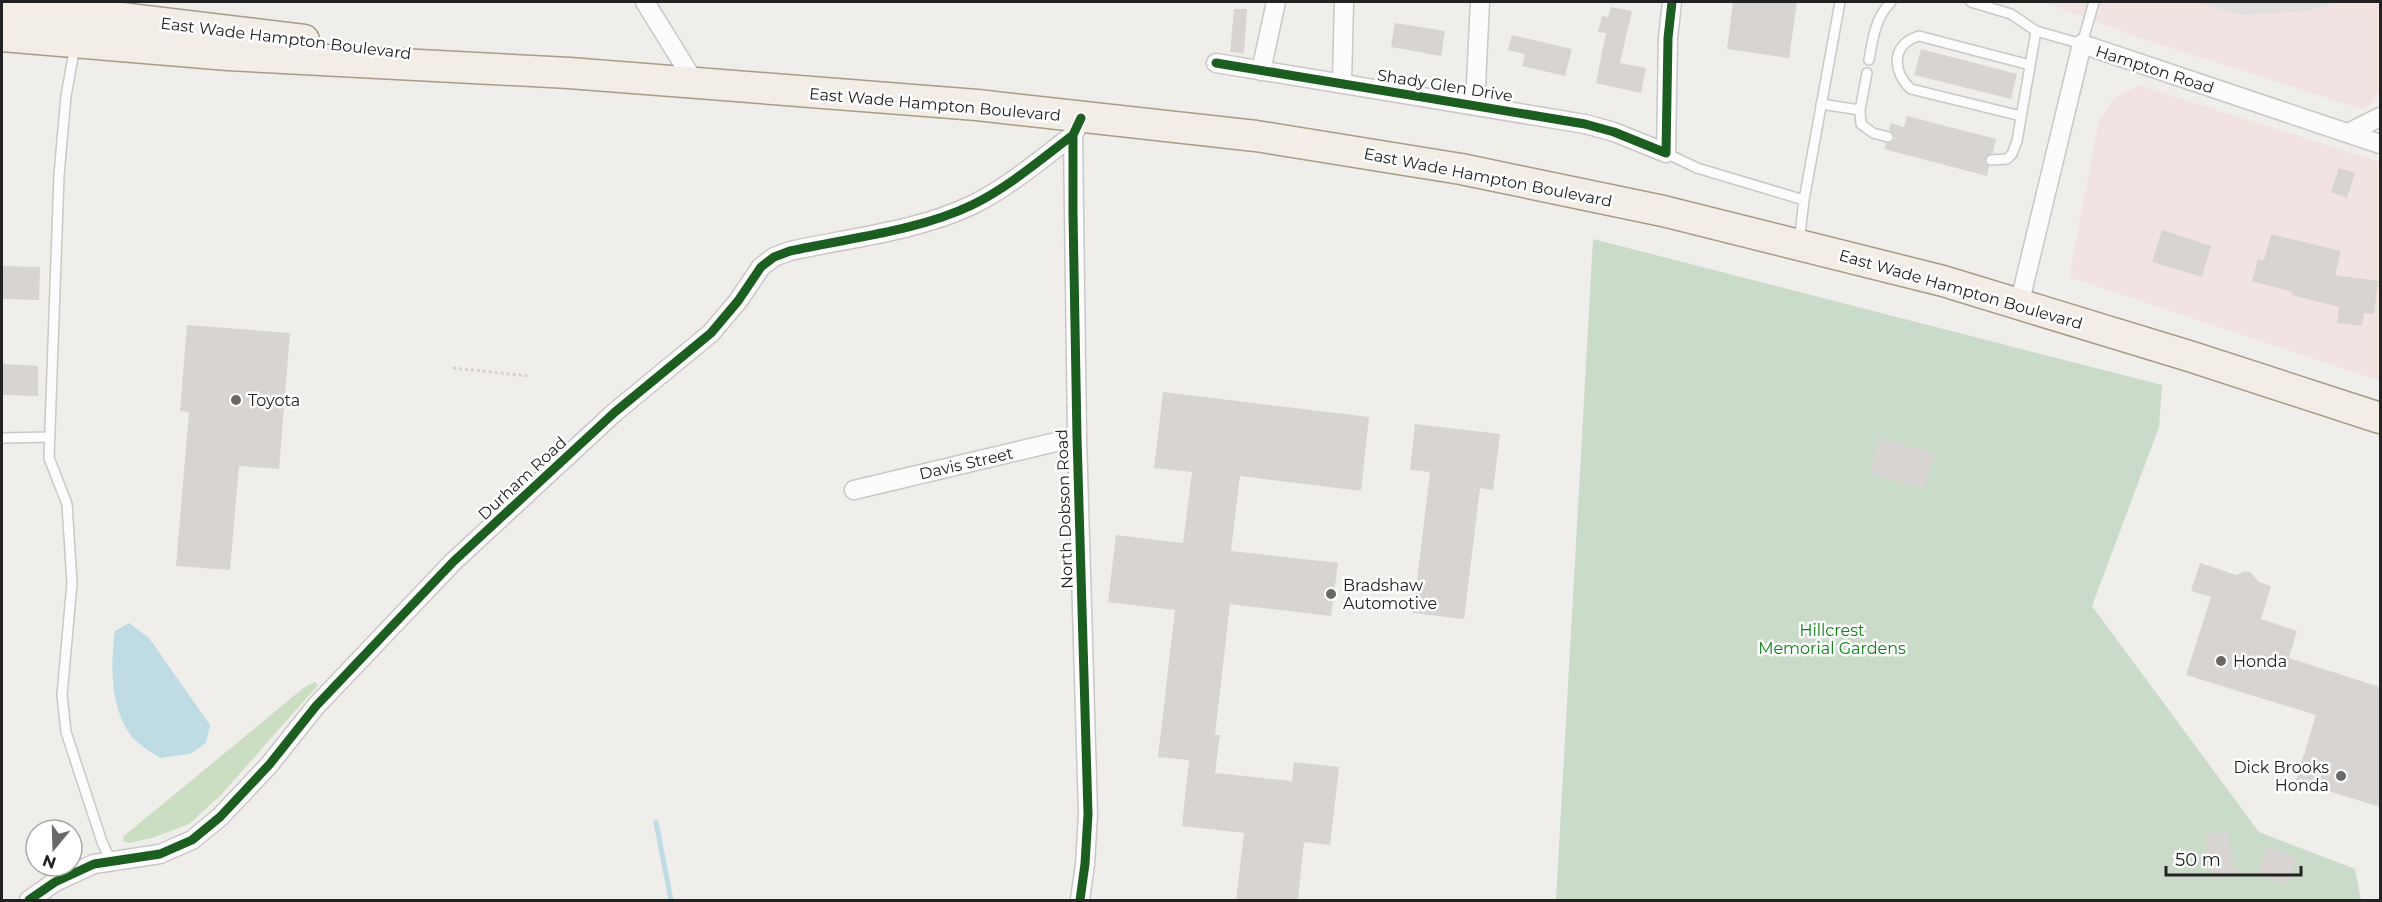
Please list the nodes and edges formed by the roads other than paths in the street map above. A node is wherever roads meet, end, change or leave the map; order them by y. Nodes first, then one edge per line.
1 (645, 2) edge
2 (1344, 2) edge
3 (1480, 2) edge
4 (1672, 2) edge
5 (1840, 2) edge
6 (1891, 2) edge
7 (1971, 2) edge
8 (2094, 2) edge
9 (2, 6) edge
10 (1271, 6) edge
11 (80, 13) junction
12 (2036, 31) junction
13 (2, 36) edge
14 (75, 42) junction
15 (2082, 44) junction
16 (1869, 60) dead end
17 (1216, 63) dead end
18 (2030, 65) junction
19 (1261, 71) junction
20 (569, 73) junction
21 (1867, 73) dead end
22 (695, 83) junction
23 (1342, 83) junction
24 (1821, 104) junction
25 (1475, 105) junction
26 (1860, 110) junction
27 (2021, 116) junction
28 (2380, 117) edge
29 (1077, 126) junction
30 (2348, 133) junction
31 (1888, 137) dead end
32 (2380, 144) edge
33 (1666, 153) junction
34 (1991, 160) dead end
35 (1804, 200) junction
36 (1799, 245) junction
37 (2019, 305) junction
38 (2380, 418) edge
39 (50, 437) junction
40 (1077, 437) junction
41 (2, 438) edge
42 (855, 490) dead end
43 (111, 861) junction
44 (29, 900) edge
45 (1080, 900) edge

1 - 22 street
2 - 23 street
3 - 25 street
4 - 33 street
5 - 24 lane
6 - 16 lane
7 - 12 lane
8 - 15 lane
9 - 11 main road, East Wade Hampton Boulevard
10 - 19 street
11 - 14 main road
11 - 20 main road, East Wade Hampton Boulevard
12 - 15 lane
12 - 18 lane
13 - 14 main road, East Wade Hampton Boulevard
14 - 20 main road, East Wade Hampton Boulevard
14 - 39 lane
15 - 30 street, Hampton Road
15 - 37 street, Hampton Road
17 - 19 street, Shady Glen Drive
18 - 27 lane
18 - 27 lane
19 - 23 street, Shady Glen Drive
20 - 22 main road, East Wade Hampton Boulevard
21 - 26 lane
22 - 29 main road, East Wade Hampton Boulevard
23 - 25 street, Shady Glen Drive
24 - 26 lane
24 - 35 lane
25 - 33 street, Shady Glen Drive
26 - 31 lane
27 - 34 lane
28 - 30 street
29 - 36 main road, East Wade Hampton Boulevard
29 - 40 street, North Dobson Road
29 - 43 street, Durham Road
30 - 32 street, Hampton Road
33 - 35 lane
35 - 36 lane
36 - 37 main road, East Wade Hampton Boulevard
37 - 38 main road, East Wade Hampton Boulevard
39 - 41 lane
39 - 43 lane
40 - 42 street, Davis Street
40 - 45 street, North Dobson Road
43 - 44 street, Durham Road

